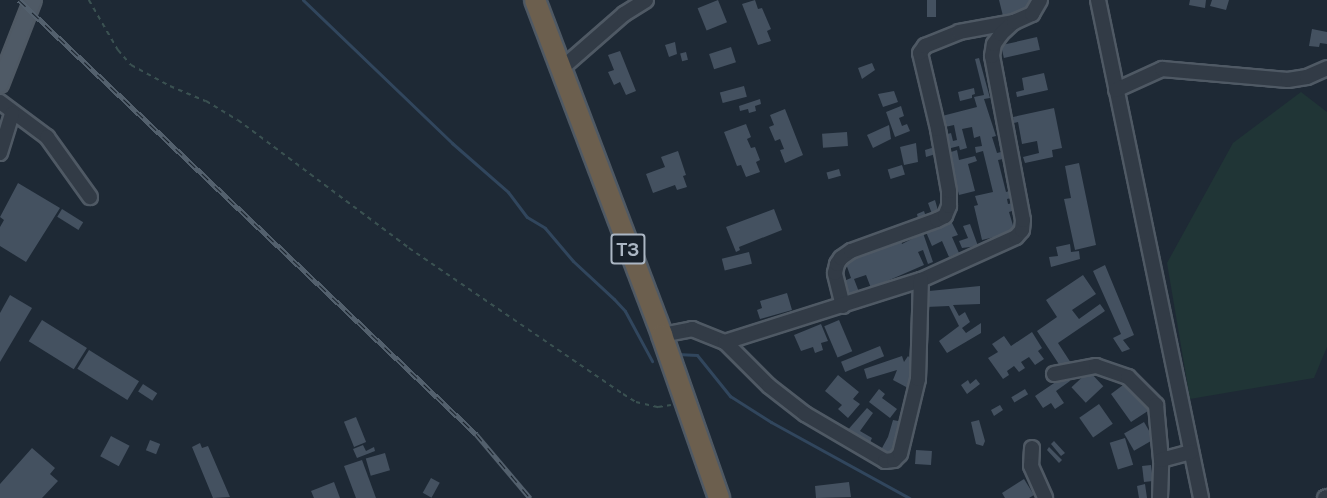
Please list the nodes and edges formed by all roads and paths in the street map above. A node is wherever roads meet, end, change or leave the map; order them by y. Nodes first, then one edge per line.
1 (33, 0) edge
2 (89, 0) edge
3 (536, 0) edge
4 (646, 0) edge
5 (1040, 0) edge
6 (1098, 0) edge
7 (1014, 22) junction
8 (1327, 68) edge
9 (561, 69) junction
10 (0, 84) edge
11 (1116, 90) junction
12 (0, 102) edge
13 (12, 114) junction
14 (0, 153) edge
15 (90, 197) dead end
16 (921, 279) junction
17 (843, 306) junction
18 (662, 335) junction
19 (725, 342) junction
20 (1054, 374) dead end
21 (687, 404) junction
22 (1032, 448) dead end
23 (1191, 452) junction
24 (1161, 460) junction
25 (719, 498) edge
26 (1045, 498) edge
27 (1160, 498) edge
28 (1201, 498) edge

1 - 10 main road
2 - 21 path
3 - 9 highway, T3
4 - 9 street
5 - 7 street
6 - 11 street
7 - 16 street
7 - 17 street
8 - 11 street
9 - 18 highway, T3
11 - 23 street
12 - 13 street
13 - 14 street
13 - 15 street
16 - 17 street
16 - 19 street
17 - 19 street
18 - 19 street
18 - 21 highway, T3
20 - 24 street
21 - 25 highway, T3
22 - 26 street
23 - 24 street
23 - 28 street
24 - 27 street

